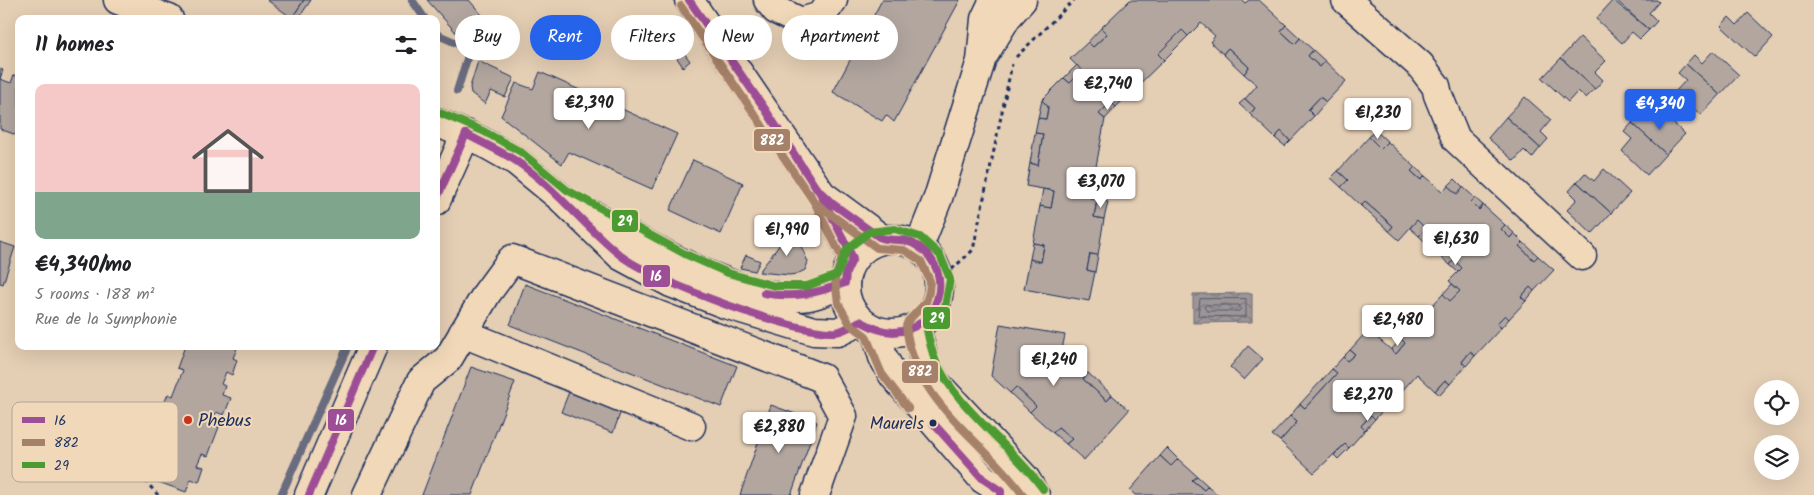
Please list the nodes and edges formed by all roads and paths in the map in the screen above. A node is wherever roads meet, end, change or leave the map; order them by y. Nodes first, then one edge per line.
1 (118, 0) edge
2 (689, 0) edge
3 (768, 0) edge
4 (833, 0) edge
5 (994, 0) edge
6 (1022, 0) edge
7 (1074, 0) edge
8 (1346, 0) edge
9 (158, 15) edge
10 (981, 61) junction
11 (440, 124) edge
12 (466, 134) junction
13 (440, 192) edge
14 (822, 195) junction
15 (561, 198) junction
16 (882, 239) junction
17 (919, 246) junction
18 (1582, 256) dead end
19 (849, 271) junction
20 (940, 280) junction
21 (868, 325) junction
22 (916, 327) junction
23 (463, 333) junction
24 (371, 350) edge
25 (691, 426) dead end
26 (1003, 456) junction
27 (146, 482) edge
28 (999, 490) edge
29 (158, 495) edge
30 (309, 495) edge
31 (367, 495) edge
32 (815, 495) edge
33 (1035, 495) edge

1 - 9 street
2 - 14 street
3 - 4 street
5 - 10 street
6 - 10 street
7 - 20 path
8 - 18 street
10 - 17 street
11 - 12 street
12 - 13 street
12 - 15 street
14 - 16 street
14 - 19 street
15 - 19 street
15 - 21 street
16 - 17 street
16 - 19 street
17 - 20 street
19 - 21 street
20 - 22 street
21 - 22 street
21 - 28 street
22 - 26 street
23 - 25 street
23 - 31 street
23 - 32 street
24 - 30 street
26 - 28 street
26 - 33 street
27 - 29 path

